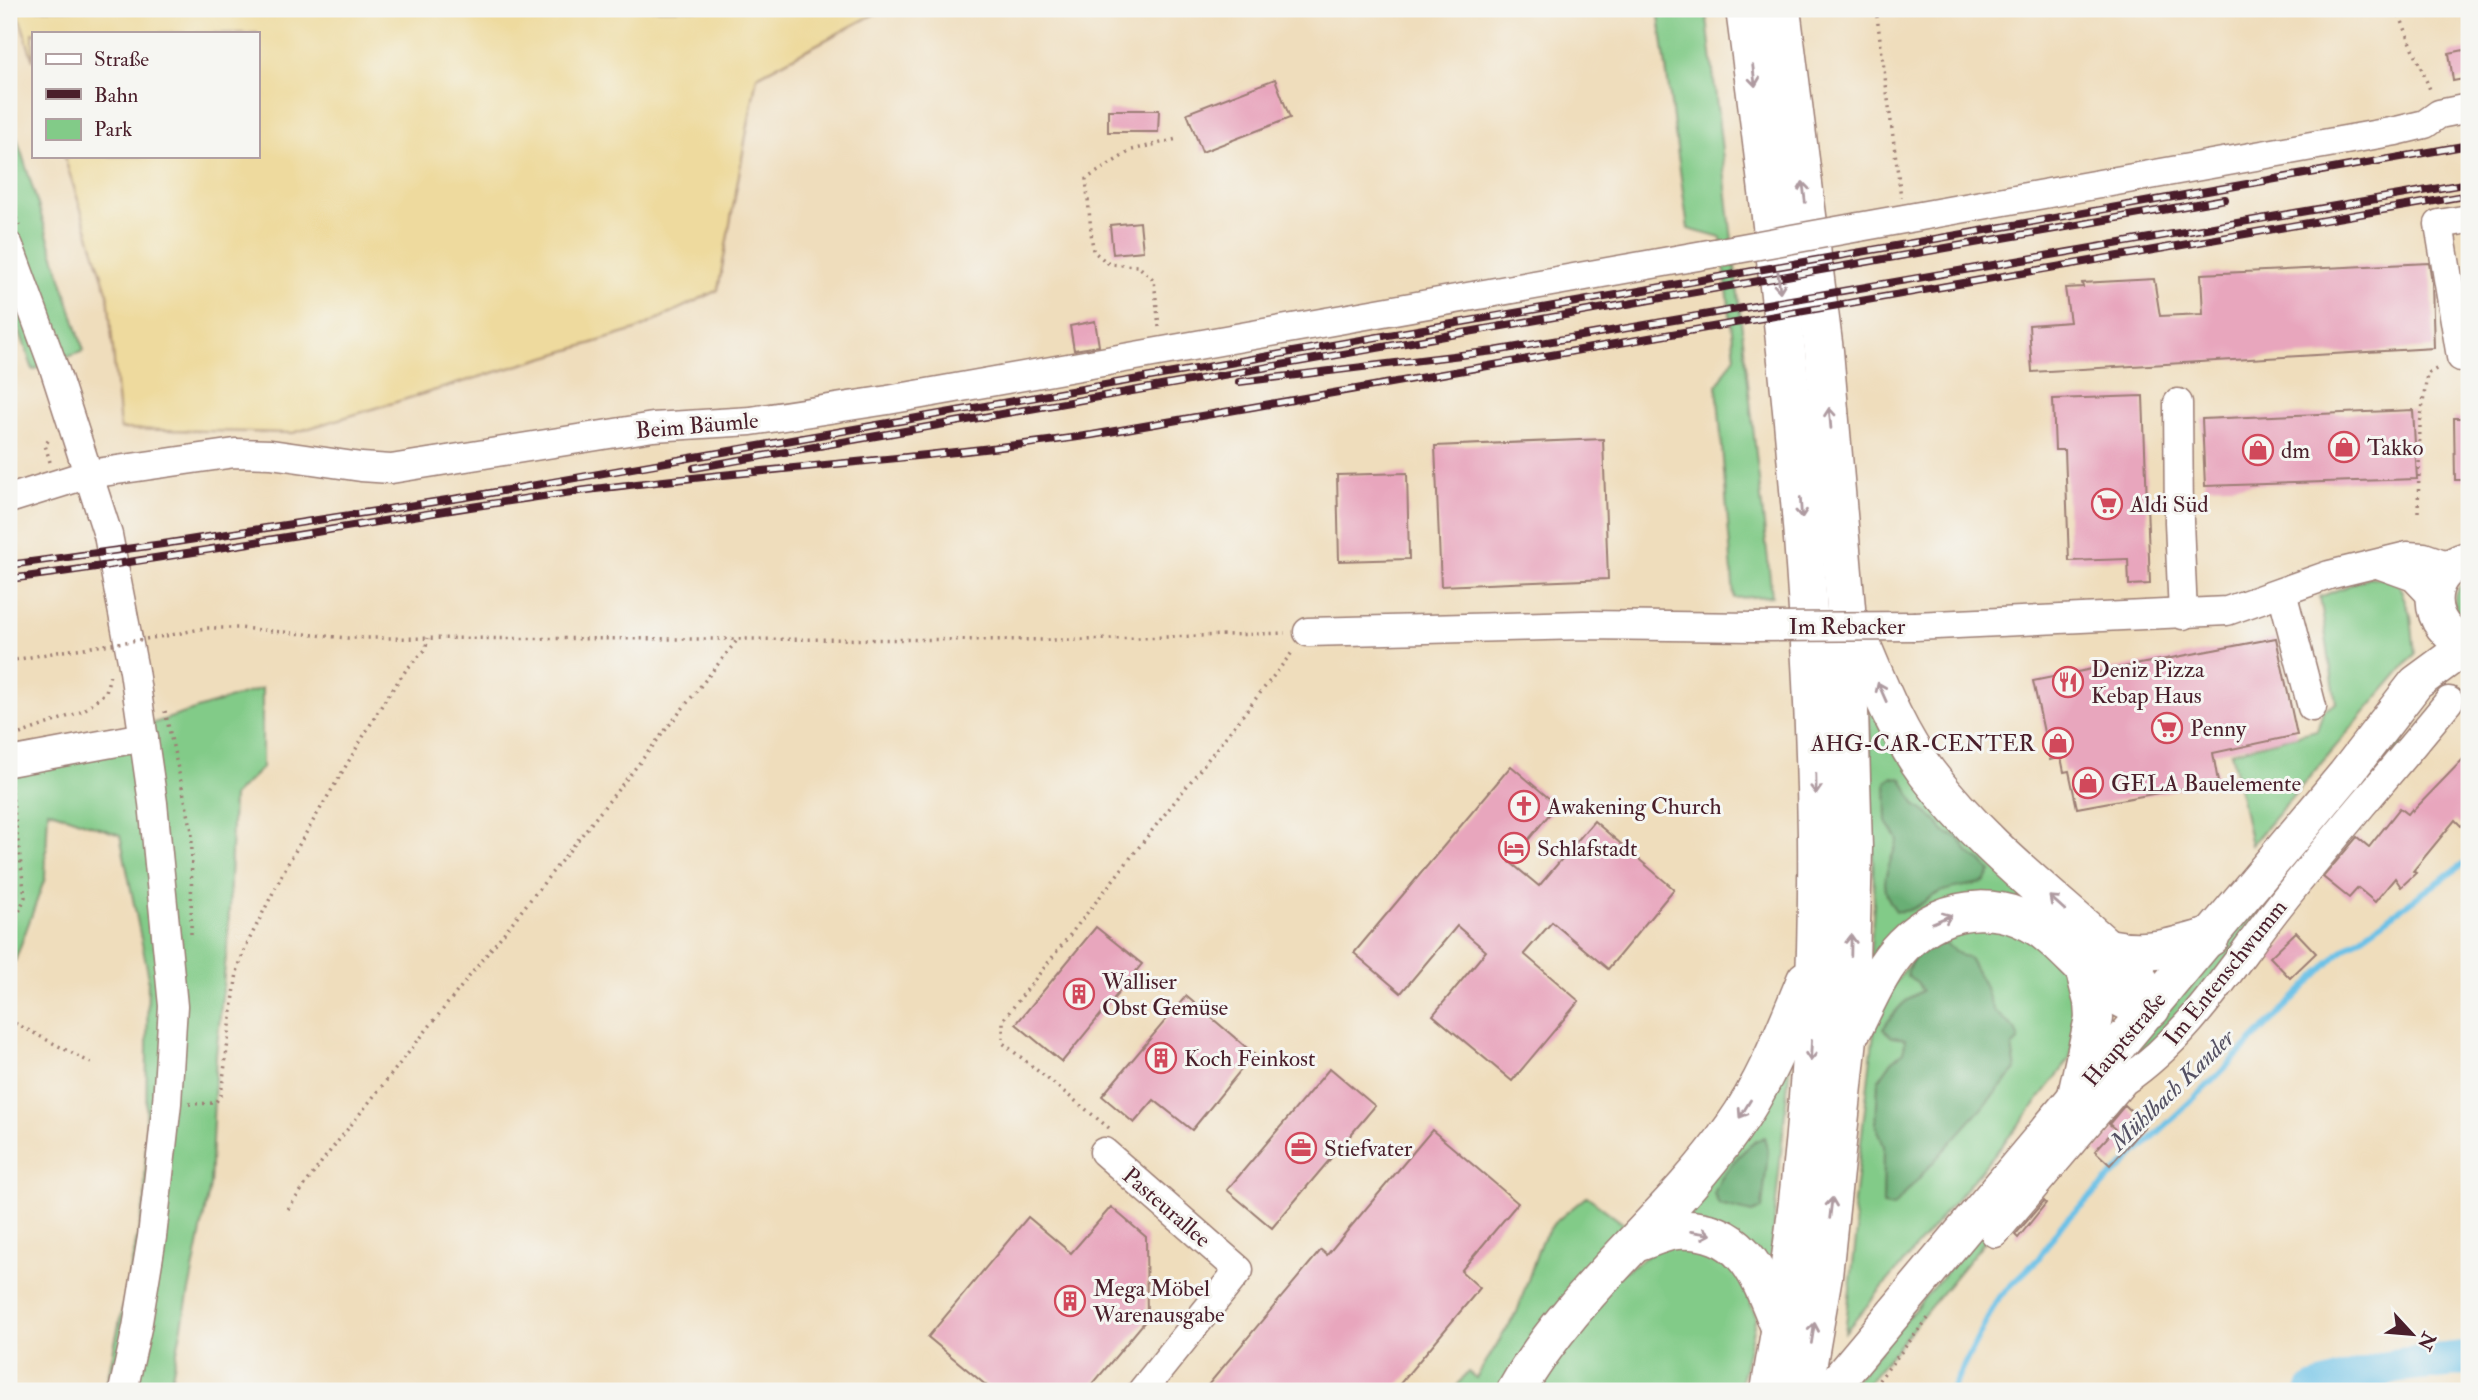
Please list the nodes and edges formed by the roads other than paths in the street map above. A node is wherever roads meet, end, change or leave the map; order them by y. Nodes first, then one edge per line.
1 (1745, 9) edge
2 (1782, 9) edge
3 (2469, 108) edge
4 (2469, 219) edge
5 (9, 246) edge
6 (2461, 357) road end
7 (2178, 403) dead end
8 (89, 474) junction
9 (9, 499) edge
10 (2463, 561) edge
11 (2378, 564) junction
12 (2282, 592) junction
13 (1846, 608) junction
14 (2436, 609) junction
15 (2183, 615) junction
16 (1308, 632) road end
17 (2469, 644) edge
18 (2416, 683) junction
19 (2449, 701) dead end
20 (2312, 707) dead end
21 (2392, 715) junction
22 (2421, 735) junction
23 (145, 737) junction
24 (10, 772) edge
25 (2210, 937) junction
26 (1815, 959) junction
27 (2097, 960) junction
28 (2151, 1008) junction
29 (1848, 1038) junction
30 (2077, 1095) junction
31 (1104, 1152) road end
32 (1995, 1233) dead end
33 (1635, 1243) junction
34 (1781, 1329) junction
35 (123, 1391) edge
36 (1142, 1391) edge
37 (1516, 1391) edge
38 (1770, 1391) edge
39 (1803, 1391) edge
40 (1829, 1391) edge

1 -> 26 highway
13 -> 2 highway
3 - 8 street, Beim Bäumle, bridge
4 - 6 street
5 - 8 street
7 - 15 street
8 - 9 street, Beim Bäumle
8 - 23 street
10 - 11 street, Im Rebacker
10 - 14 main road, Hauptstraße
11 - 12 street, Im Rebacker
11 - 14 street
12 - 15 street, Im Rebacker
12 - 20 street
27 -> 13 highway
29 -> 13 highway
14 - 17 main road
14 - 18 main road, Hauptstraße
15 - 16 street, Im Rebacker, bridge
17 - 18 main road, Hauptstraße
18 - 21 main road, Hauptstraße
19 - 22 street, Im Entenschwumm
21 - 22 street
21 - 25 main road, Hauptstraße
22 - 32 street, Im Entenschwumm
23 - 24 street
23 - 35 street
25 - 27 highway
25 - 28 main road, Hauptstraße
26 -> 33 highway
26 -> 34 highway
27 - 28 highway
29 -> 27 highway
27 - 30 highway
28 - 30 main road, Hauptstraße
39 -> 29 highway
30 - 40 main road, Hauptstraße
31 - 36 street, Pasteurallee
33 -> 34 highway
33 - 37 highway
34 - 38 highway

